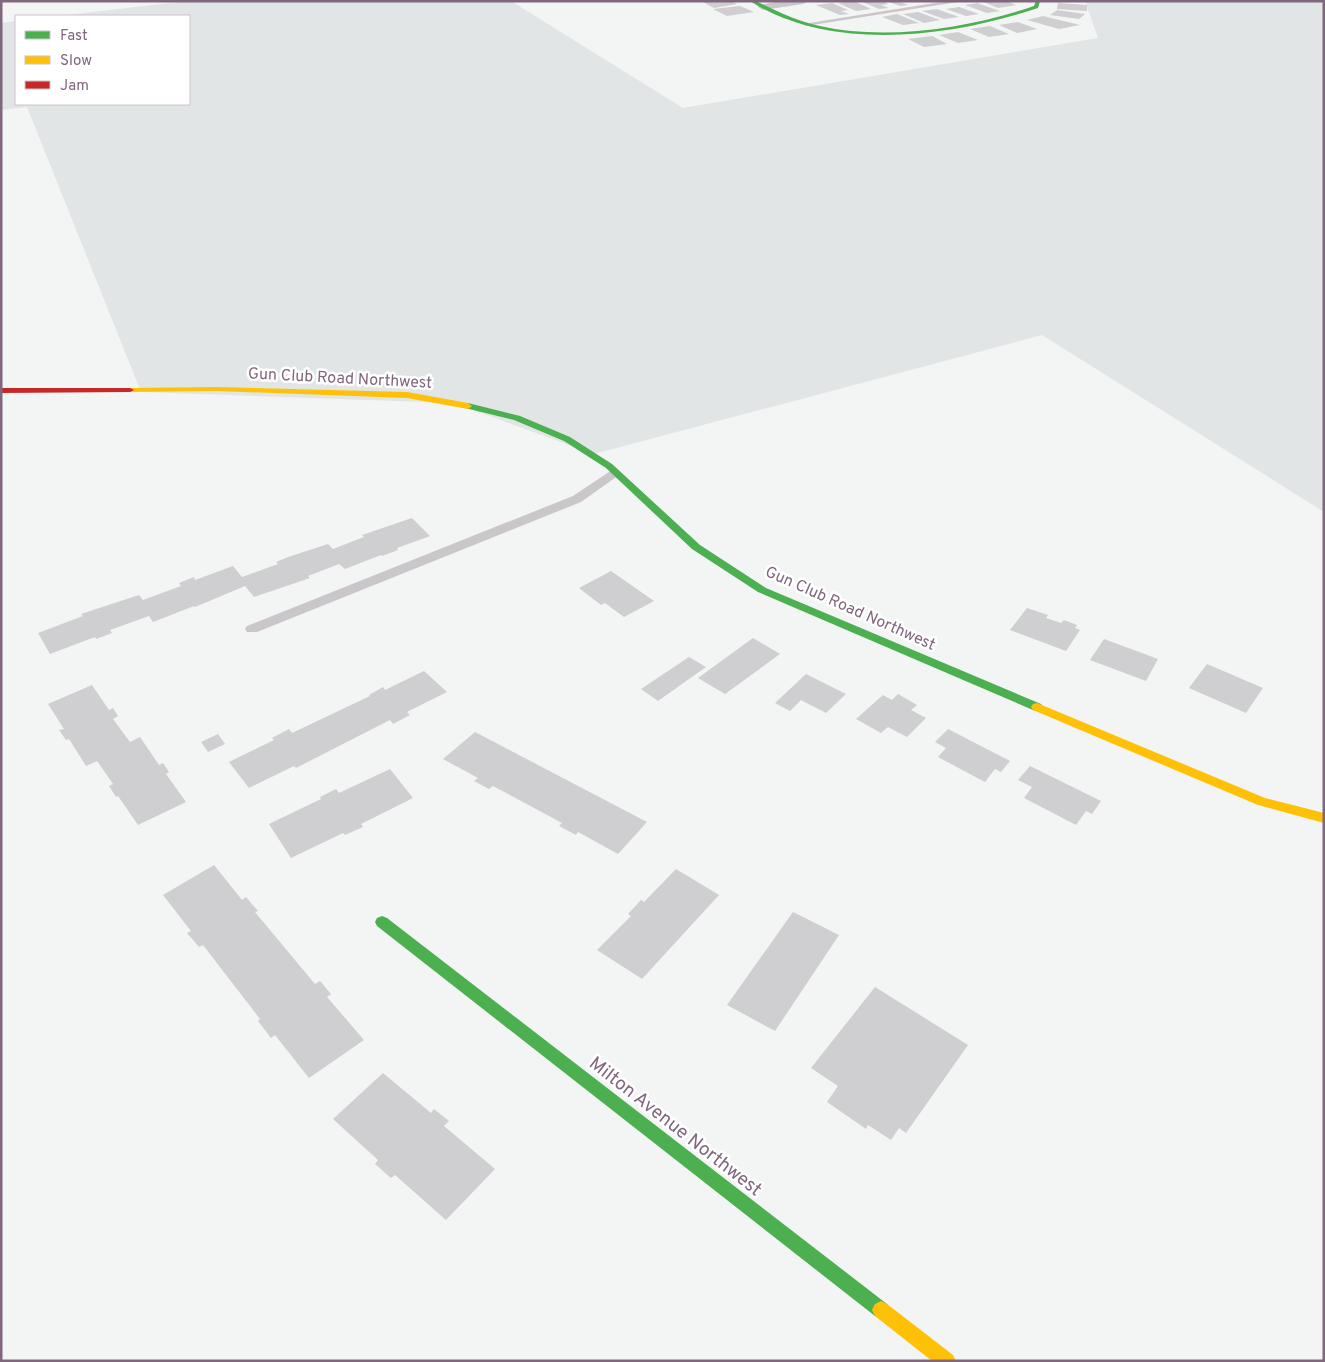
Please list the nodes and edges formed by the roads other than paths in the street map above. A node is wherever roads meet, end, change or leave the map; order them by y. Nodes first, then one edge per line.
1 (803, 1) edge
2 (961, 1) edge
3 (1038, 1) edge
4 (758, 4) edge
5 (806, 24) junction
6 (1, 391) edge
7 (615, 472) junction
8 (252, 629) dead end
9 (1324, 818) edge
10 (382, 922) dead end
11 (946, 1361) edge

1 - 4 street
2 - 5 lane
3 - 5 street
4 - 5 street
6 - 7 street, Gun Club Road Northwest
7 - 8 lane
7 - 9 street, Gun Club Road Northwest
10 - 11 street, Milton Avenue Northwest

